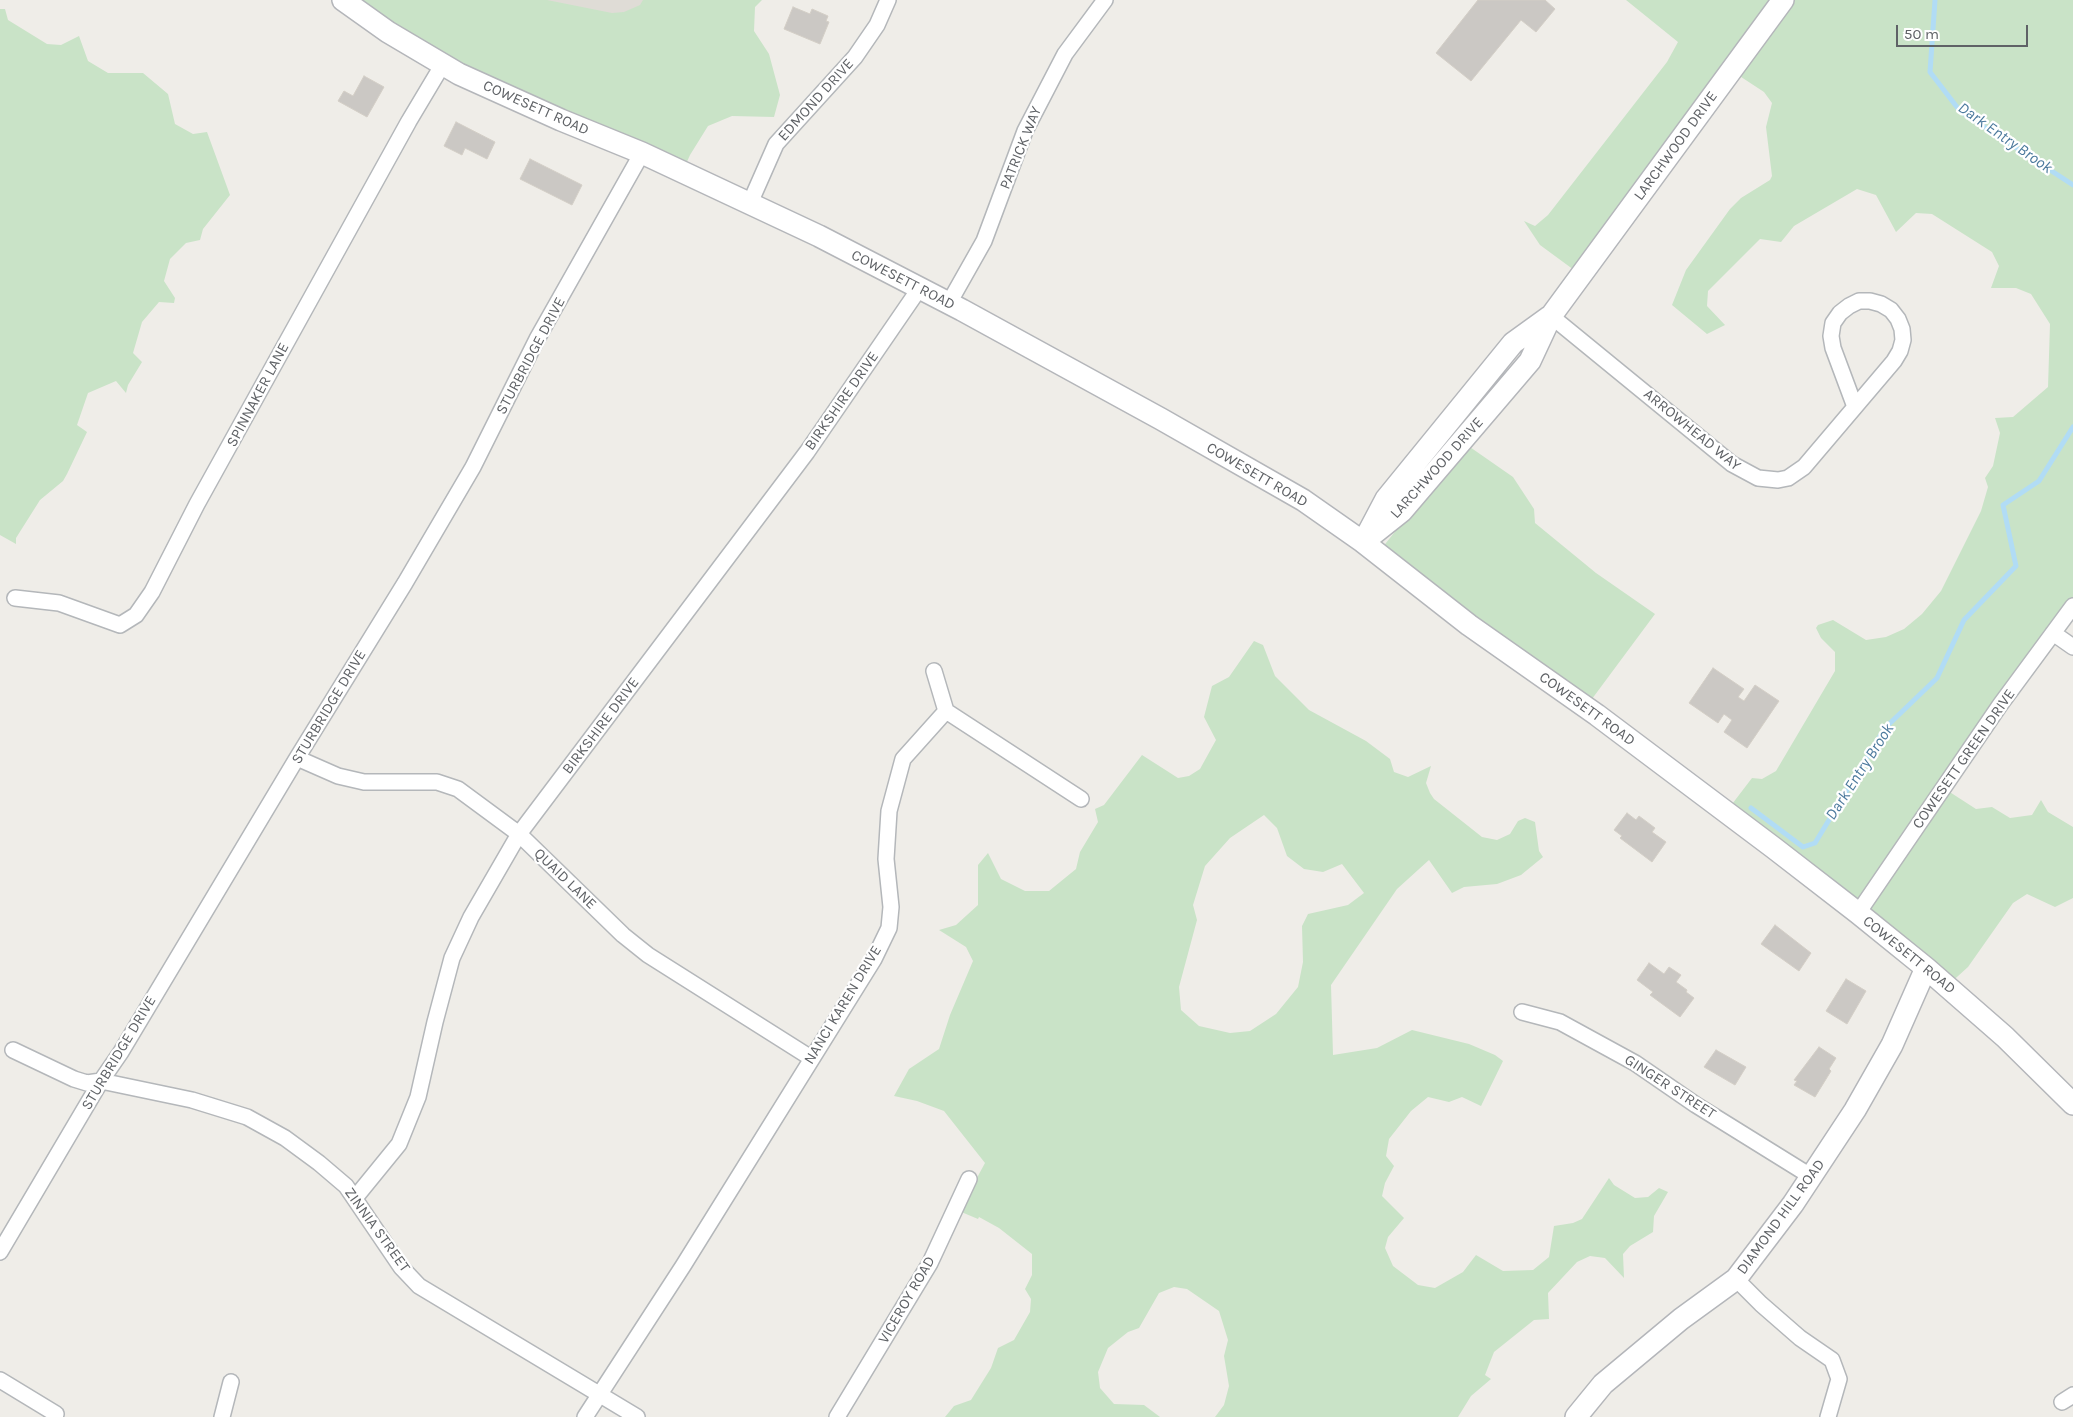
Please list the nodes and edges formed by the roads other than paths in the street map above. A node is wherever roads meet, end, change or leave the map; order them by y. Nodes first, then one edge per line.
1 (343, 0) edge
2 (888, 0) edge
3 (1105, 0) edge
4 (1783, 0) edge
5 (443, 64) junction
6 (642, 153) junction
7 (750, 203) junction
8 (919, 289) junction
9 (949, 304) junction
10 (1551, 316) junction
11 (1854, 407) junction
12 (1363, 542) junction
13 (15, 598) dead end
14 (2073, 606) edge
15 (2053, 633) junction
16 (2073, 647) edge
17 (934, 671) dead end
18 (946, 711) junction
19 (297, 758) junction
20 (1082, 799) dead end
21 (519, 834) junction
22 (1858, 914) junction
23 (1926, 968) junction
24 (1522, 1012) dead end
25 (13, 1050) dead end
26 (811, 1058) junction
27 (101, 1081) junction
28 (2073, 1104) edge
29 (1812, 1177) junction
30 (969, 1179) dead end
31 (354, 1198) junction
32 (0, 1252) edge
33 (1736, 1279) junction
34 (0, 1380) edge
35 (230, 1382) dead end
36 (598, 1394) junction
37 (56, 1414) dead end
38 (222, 1417) edge
39 (585, 1417) edge
40 (637, 1417) edge
41 (837, 1417) edge
42 (1576, 1417) edge
43 (1828, 1417) edge

1 - 5 main road, COWESETT ROAD
2 - 7 street, EDMOND DRIVE
3 - 9 street, PATRICK WAY
4 - 10 main road, LARCHWOOD DRIVE
5 - 6 main road, COWESETT ROAD
5 - 13 street, SPINNAKER LANE
6 - 7 main road, COWESETT ROAD
6 - 19 street, STURBRIDGE DRIVE
7 - 8 main road, COWESETT ROAD
8 - 9 main road, COWESETT ROAD
8 - 21 street, BIRKSHIRE DRIVE
9 - 12 main road, COWESETT ROAD
10 - 11 street, ARROWHEAD WAY
10 - 12 main road, LARCHWOOD DRIVE
11 - 11 street, ARROWHEAD WAY
12 - 22 main road, COWESETT ROAD
14 - 15 street, COWESETT GREEN DRIVE
15 - 16 street
15 - 22 street, COWESETT GREEN DRIVE
17 - 18 street
18 - 20 street
18 - 26 street, NANCI KAREN DRIVE
19 - 21 street, QUAID LANE
19 - 27 street, STURBRIDGE DRIVE
21 - 26 street, QUAID LANE
21 - 31 street, BIRKSHIRE DRIVE
22 - 23 main road, COWESETT ROAD
23 - 28 main road, COWESETT ROAD
23 - 29 main road, DIAMOND HILL ROAD
24 - 29 street, GINGER STREET
25 - 27 street, ZINNIA STREET
26 - 36 street, NANCI KAREN DRIVE
27 - 31 street, ZINNIA STREET
27 - 32 street, STURBRIDGE DRIVE
29 - 33 main road, DIAMOND HILL ROAD
30 - 41 street, VICEROY ROAD
31 - 36 street, ZINNIA STREET
33 - 42 main road, DIAMOND HILL ROAD
33 - 43 street
34 - 37 street
35 - 38 street
36 - 39 street, NANCI KAREN DRIVE
36 - 40 street, ZINNIA STREET

